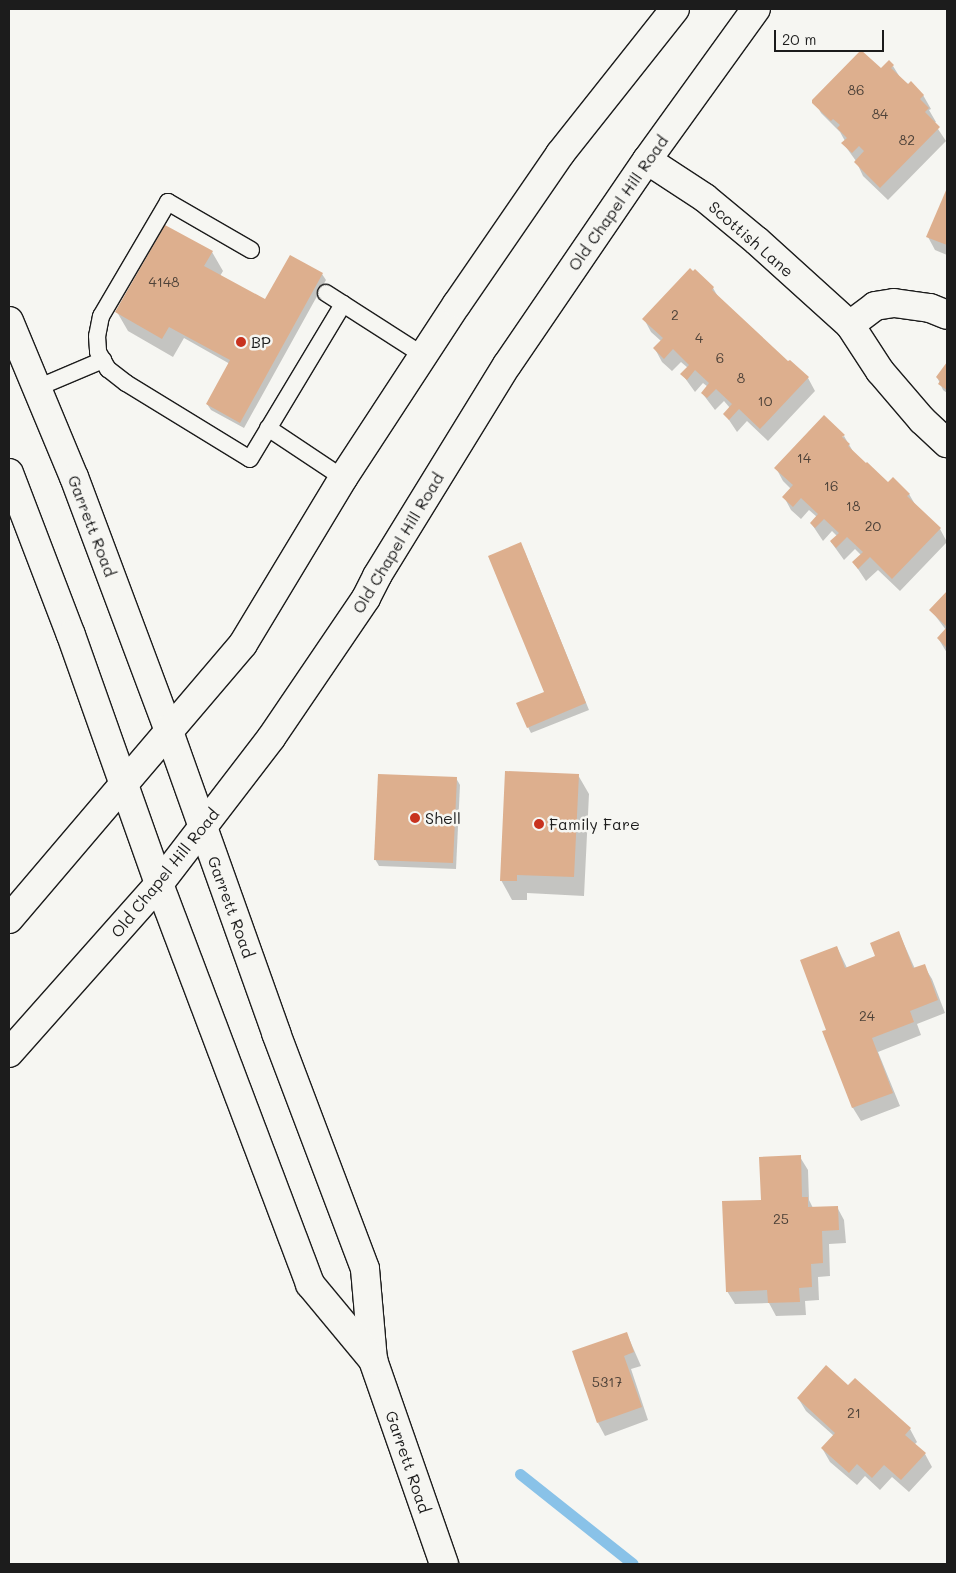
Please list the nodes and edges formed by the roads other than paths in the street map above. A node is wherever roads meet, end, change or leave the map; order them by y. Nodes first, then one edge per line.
1 (675, 9) edge
2 (756, 9) edge
3 (647, 160) junction
4 (251, 250) dead end
5 (326, 293) dead end
6 (343, 304) junction
7 (947, 315) edge
8 (9, 321) edge
9 (850, 326) junction
10 (424, 356) junction
11 (103, 360) junction
12 (38, 388) junction
13 (268, 428) junction
14 (947, 443) edge
15 (9, 473) edge
16 (343, 478) junction
17 (168, 729) junction
18 (124, 786) junction
19 (202, 828) junction
20 (159, 884) junction
21 (9, 919) edge
22 (9, 1053) edge
23 (372, 1360) junction
24 (444, 1564) edge

1 - 10 street
2 - 3 street, Old Chapel Hill Road
3 - 9 street, Scottish Lane
3 - 19 street, Old Chapel Hill Road
4 - 11 lane
5 - 6 lane
6 - 10 lane
6 - 13 lane
7 - 9 street
8 - 12 street, Garrett Road
9 - 14 street, Scottish Lane
10 - 16 street
11 - 12 lane
11 - 13 lane
12 - 17 street, Garrett Road
13 - 16 lane
15 - 18 street, Garrett Road
16 - 17 street
17 - 18 street
17 - 19 street, Garrett Road
18 - 20 street, Garrett Road
18 - 21 street
19 - 20 street, Old Chapel Hill Road
19 - 23 street, Garrett Road
20 - 22 street, Old Chapel Hill Road
20 - 23 street, Garrett Road
23 - 24 street, Garrett Road

